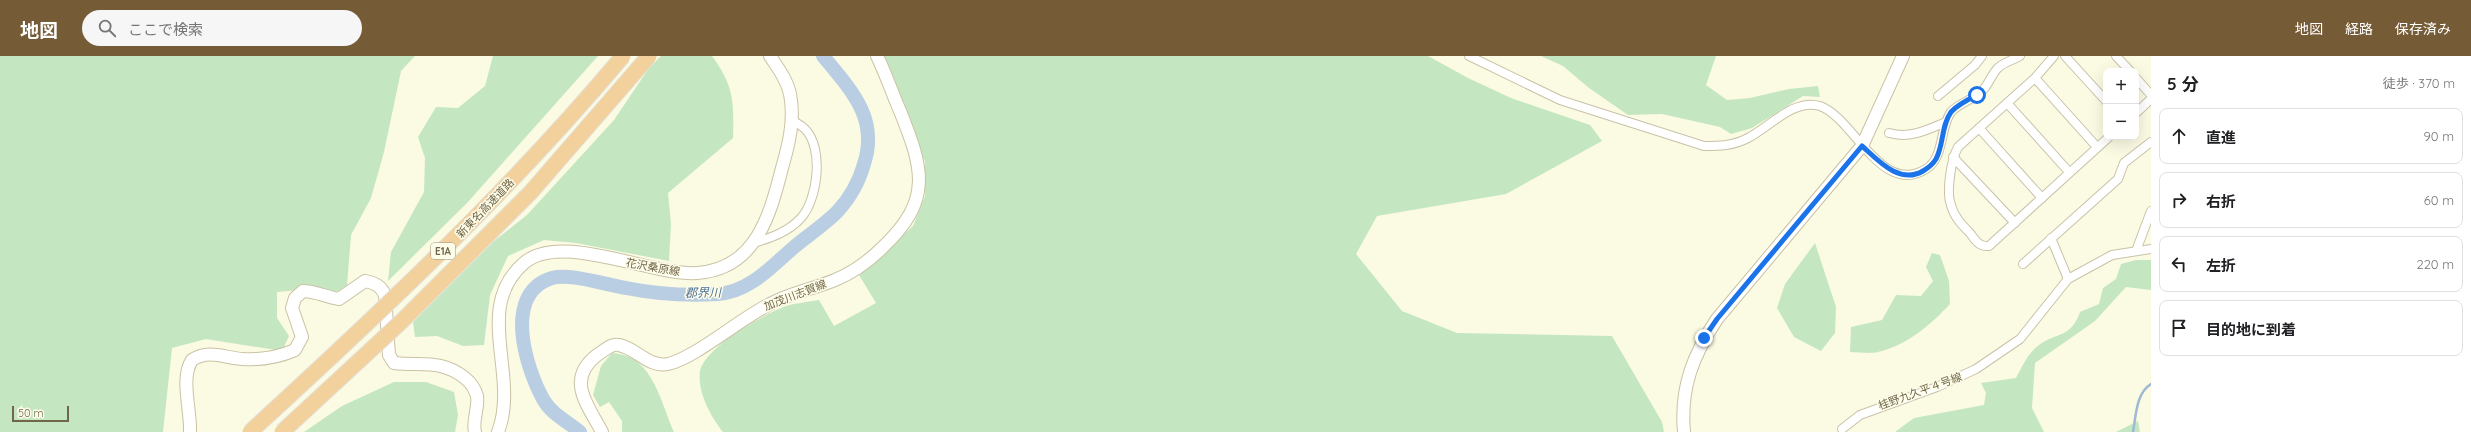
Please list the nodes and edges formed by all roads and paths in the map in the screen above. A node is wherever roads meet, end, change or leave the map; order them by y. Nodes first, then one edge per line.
1 (623, 56) edge
2 (649, 56) edge
3 (770, 56) edge
4 (877, 56) edge
5 (1469, 56) edge
6 (1903, 56) edge
7 (1982, 56) edge
8 (2020, 56) edge
9 (2054, 56) edge
10 (2065, 56) edge
11 (2116, 56) edge
12 (2127, 68) edge
13 (2035, 78) junction
14 (2139, 81) edge
15 (2151, 95) edge
16 (1938, 96) dead end
17 (2103, 99) edge
18 (2151, 99) edge
19 (2007, 103) junction
20 (2139, 109) edge
21 (792, 120) junction
22 (1946, 122) junction
23 (1978, 128) junction
24 (1889, 133) dead end
25 (2105, 140) edge
26 (2151, 142) edge
27 (1862, 146) junction
28 (2097, 147) junction
29 (1953, 157) junction
30 (2069, 172) junction
31 (2042, 198) junction
32 (2151, 211) edge
33 (2015, 223) junction
34 (2051, 238) junction
35 (753, 243) junction
36 (2151, 249) edge
37 (2136, 251) junction
38 (2022, 264) dead end
39 (2068, 279) junction
40 (1842, 429) dead end
41 (190, 432) edge
42 (250, 432) edge
43 (282, 432) edge
44 (475, 432) edge
45 (498, 432) edge
46 (602, 432) edge
47 (1684, 432) edge

1 - 42 highway, 新東名高速道路 / E1A, bridge
2 - 43 highway, 新東名高速道路 / E1A, bridge
3 - 21 main road, 花沢桑原線
4 - 46 main road, 加茂川志賀線
5 - 27 street
6 - 27 main road
7 - 16 street
8 - 22 street
9 - 13 street
10 - 17 street
11 - 12 street
13 - 19 street
13 - 28 street
14 - 15 street
18 - 20 street
19 - 23 street
19 - 30 street
21 - 35 main road, 花沢桑原線
21 - 35 street
22 - 24 street
22 - 27 street
23 - 29 street
23 - 31 street
25 - 28 street
26 - 34 street
27 - 47 main road
28 - 30 street
29 - 33 street
29 - 33 street
30 - 31 street
31 - 33 street
32 - 37 street
34 - 38 street
34 - 39 street
35 - 45 main road, 花沢桑原線
36 - 37 street, 桂野九久平４号線
37 - 39 street, 桂野九久平４号線
39 - 40 street, 桂野九久平４号線
41 - 44 main road

